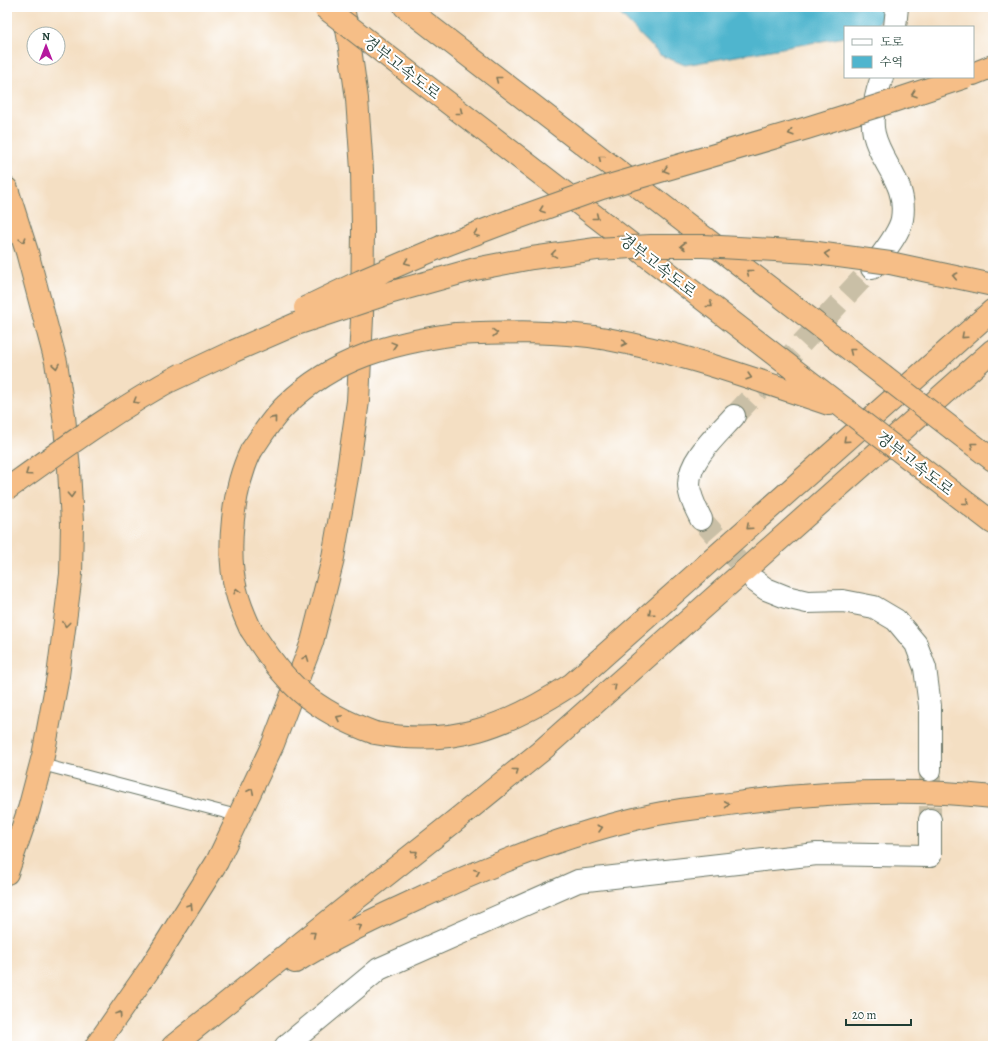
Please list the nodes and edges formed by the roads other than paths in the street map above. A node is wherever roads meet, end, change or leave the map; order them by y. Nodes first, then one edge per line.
1 (324, 7) edge
2 (343, 7) edge
3 (405, 7) edge
4 (897, 7) edge
5 (895, 26) edge
6 (993, 66) edge
7 (974, 74) edge
8 (882, 78) edge
9 (962, 78) edge
10 (7, 190) edge
11 (872, 268) tunnel mouth
12 (993, 284) edge
13 (993, 310) edge
14 (993, 350) edge
15 (170, 381) junction
16 (845, 409) junction
17 (734, 416) tunnel mouth
18 (993, 460) edge
19 (7, 488) edge
20 (701, 519) tunnel mouth
21 (993, 523) edge
22 (755, 581) tunnel mouth
23 (40, 764) junction
24 (930, 770) tunnel mouth
25 (993, 797) edge
26 (239, 816) junction
27 (930, 820) tunnel mouth
28 (7, 873) edge
29 (96, 1046) edge
30 (174, 1046) edge
31 (286, 1046) edge

1 -> 16 highway, 경부고속도로, bridge
26 -> 2 highway
18 -> 3 highway, bridge
4 - 5 street
6 - 7 highway
8 - 11 street
9 -> 15 highway, bridge
10 -> 23 highway
12 -> 15 highway, bridge
13 -> 16 highway, bridge
30 -> 14 highway
15 -> 19 highway, bridge
16 -> 21 highway, 경부고속도로, bridge
17 - 20 street
22 - 24 street
23 - 26 lane
23 - 28 highway
30 -> 25 highway
29 -> 26 highway
27 - 31 street

